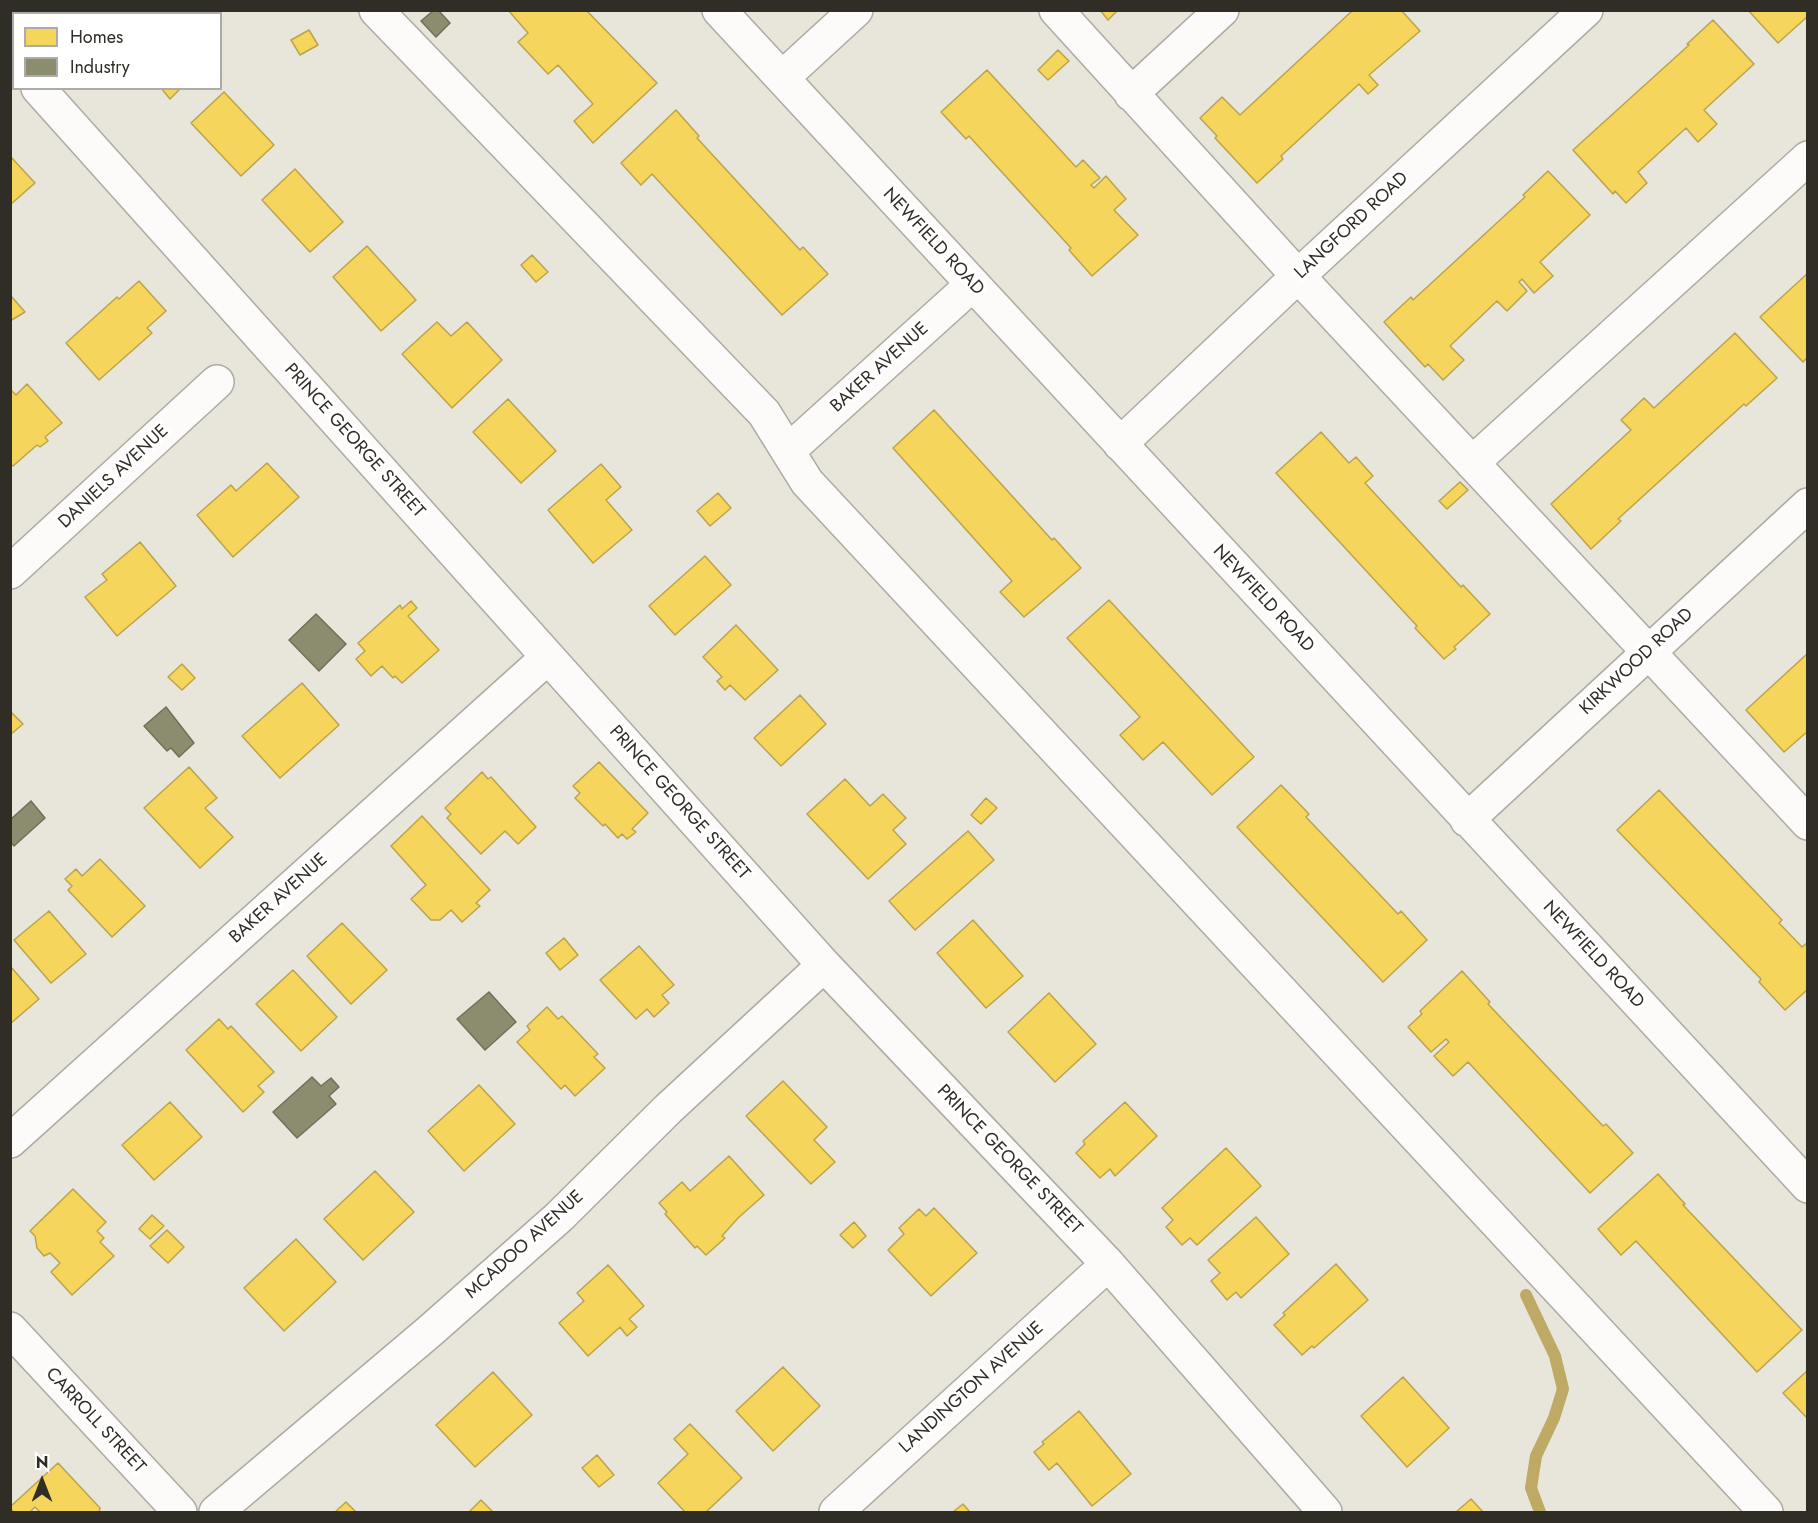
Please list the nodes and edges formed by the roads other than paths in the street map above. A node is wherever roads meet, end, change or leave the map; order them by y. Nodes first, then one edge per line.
1 (376, 10) edge
2 (719, 10) edge
3 (856, 10) edge
4 (1056, 10) edge
5 (1222, 10) edge
6 (1586, 10) edge
7 (782, 78) junction
8 (40, 90) edge
9 (1131, 93) junction
10 (1808, 158) edge
11 (1298, 276) junction
12 (972, 284) junction
13 (217, 382) dead end
14 (1120, 444) junction
15 (788, 451) junction
16 (1473, 463) junction
17 (1808, 505) edge
18 (10, 572) edge
19 (1648, 652) junction
20 (548, 657) junction
21 (1467, 820) junction
22 (1808, 823) edge
23 (824, 965) junction
24 (10, 1141) edge
25 (1793, 1156) edge
26 (1808, 1186) edge
27 (1108, 1264) junction
28 (10, 1329) edge
29 (180, 1512) edge
30 (216, 1512) edge
31 (836, 1512) edge
32 (1325, 1512) edge
33 (1766, 1512) edge

1 - 15 street
2 - 7 street, NEWFIELD ROAD
3 - 7 street
4 - 9 street
5 - 9 street
6 - 11 street, LANGFORD ROAD
7 - 12 street, NEWFIELD ROAD
8 - 20 street, PRINCE GEORGE STREET
9 - 11 street
10 - 16 street
11 - 14 street, LANGFORD ROAD
11 - 16 street
12 - 14 street, NEWFIELD ROAD
12 - 15 street, BAKER AVENUE
13 - 18 street, DANIELS AVENUE
14 - 21 street, NEWFIELD ROAD
15 - 33 street
16 - 19 street
17 - 19 street, KIRKWOOD ROAD
19 - 21 street, KIRKWOOD ROAD
19 - 22 street
20 - 23 street, PRINCE GEORGE STREET
20 - 24 street, BAKER AVENUE
21 - 25 street, NEWFIELD ROAD
23 - 27 street, PRINCE GEORGE STREET
23 - 30 street, MCADOO AVENUE
25 - 26 street, NEWFIELD ROAD
27 - 31 street, LANDINGTON AVENUE
27 - 32 street, PRINCE GEORGE STREET
28 - 29 street, CARROLL STREET

